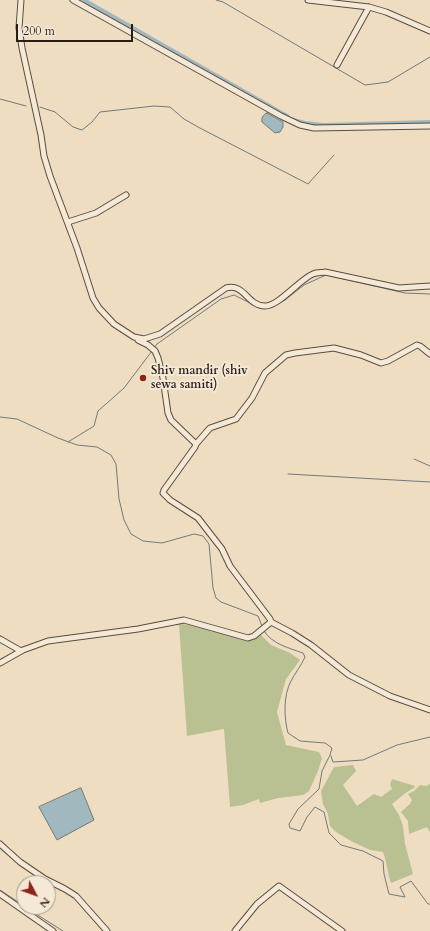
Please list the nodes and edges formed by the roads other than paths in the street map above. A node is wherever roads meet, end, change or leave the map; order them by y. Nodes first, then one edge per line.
1 (21, 0) edge
2 (73, 0) edge
3 (308, 0) edge
4 (369, 7) junction
5 (430, 31) edge
6 (337, 65) dead end
7 (430, 126) edge
8 (126, 195) dead end
9 (68, 222) junction
10 (430, 286) edge
11 (134, 338) junction
12 (430, 354) edge
13 (196, 444) junction
14 (269, 624) junction
15 (0, 639) edge
16 (21, 651) junction
17 (0, 663) edge
18 (430, 710) edge
19 (0, 844) edge
20 (0, 894) edge
21 (53, 931) edge
22 (107, 931) edge
23 (235, 931) edge
24 (342, 931) edge

1 - 9 street
2 - 7 street
3 - 4 street
4 - 5 street
4 - 6 street
8 - 9 street
9 - 11 street
10 - 11 street
11 - 13 street
12 - 13 street
13 - 14 street
14 - 16 street
14 - 18 street
15 - 16 street
16 - 17 street
19 - 22 street
20 - 21 street
23 - 24 street

